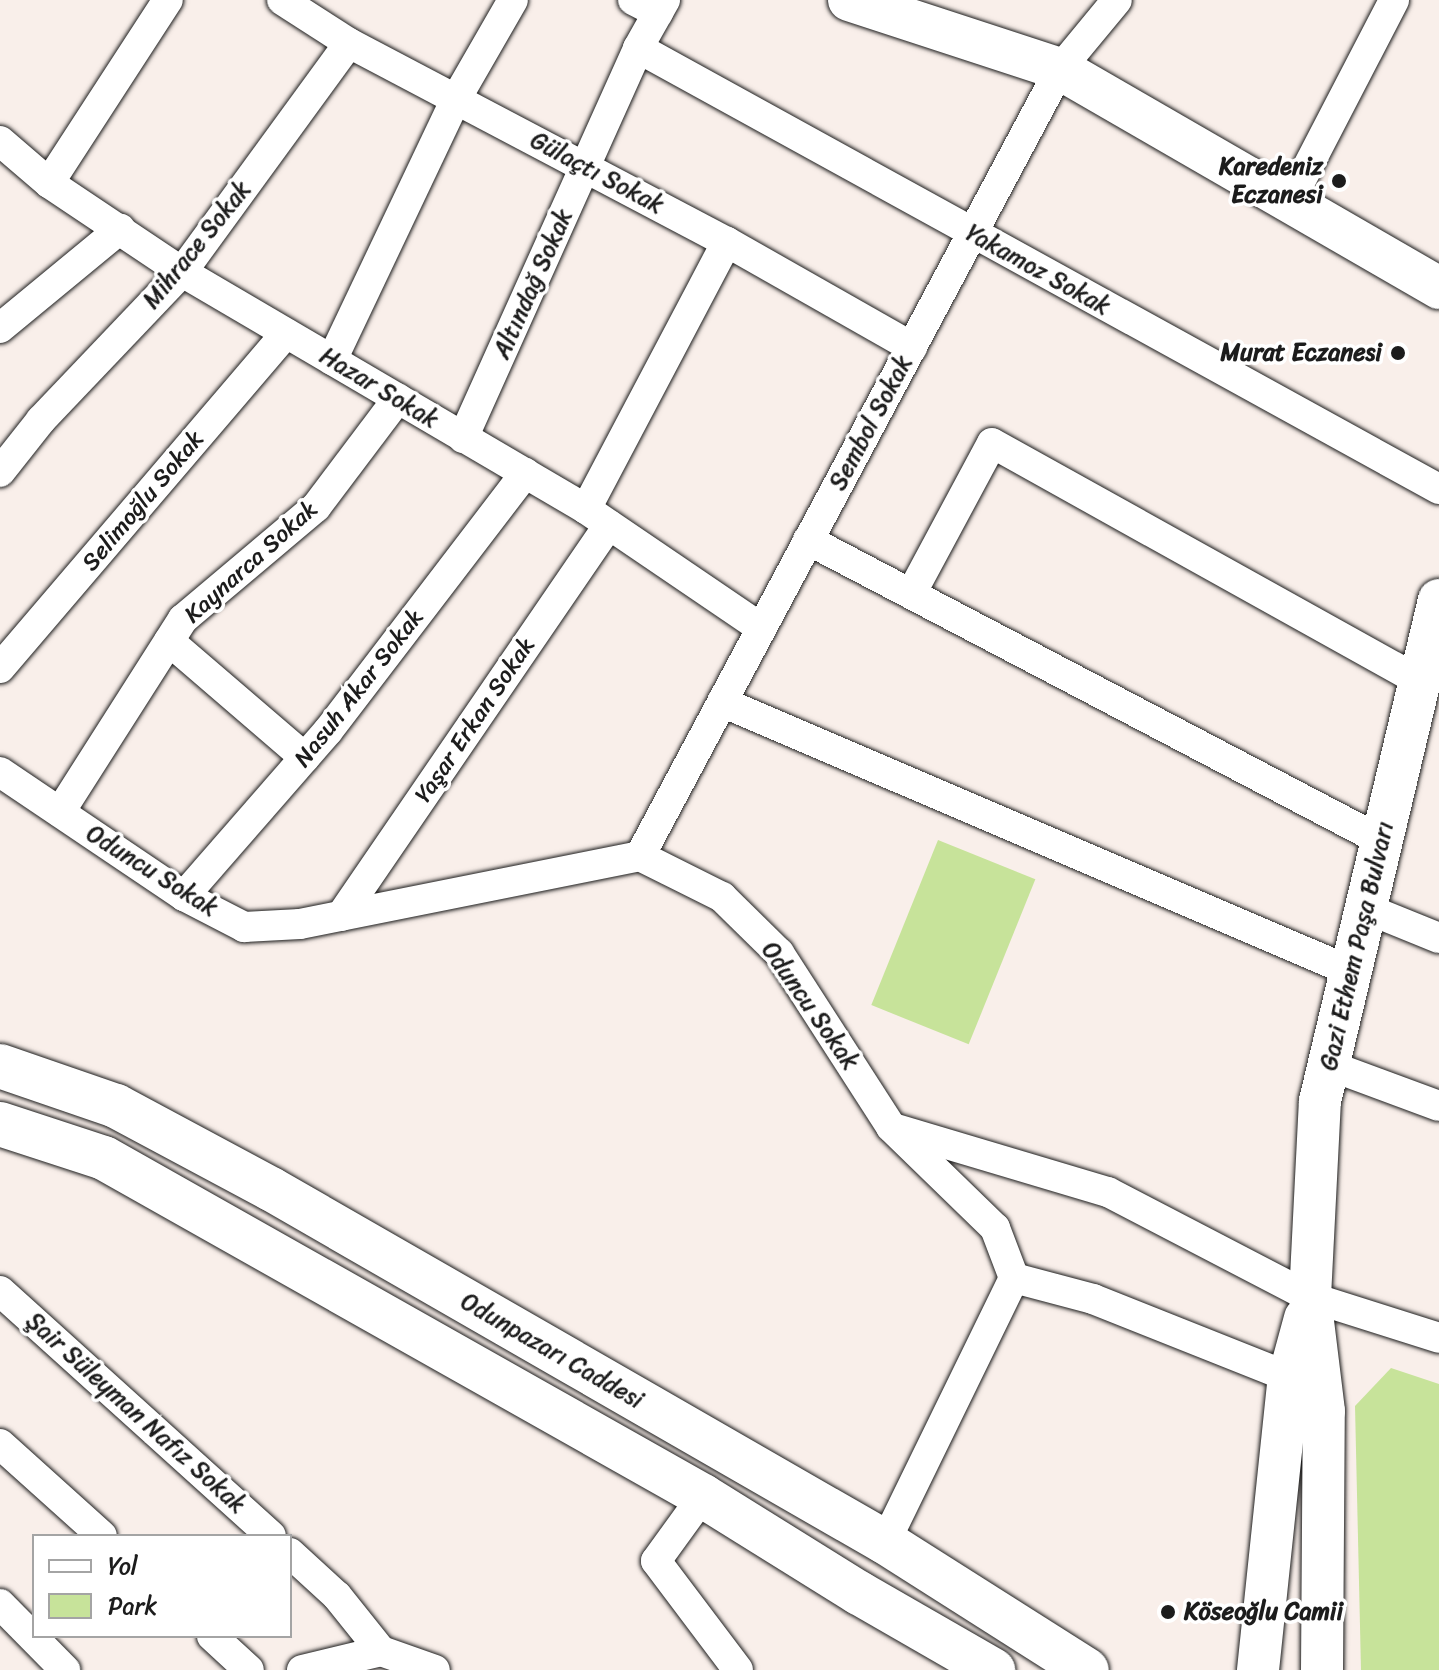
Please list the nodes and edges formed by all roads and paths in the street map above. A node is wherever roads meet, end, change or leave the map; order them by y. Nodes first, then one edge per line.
1 (168, 0) edge
2 (282, 0) edge
3 (513, 0) edge
4 (849, 0) edge
5 (1117, 0) edge
6 (1394, 0) edge
7 (652, 4) edge
8 (349, 43) junction
9 (638, 48) junction
10 (1060, 69) junction
11 (456, 99) junction
12 (4, 152) edge
13 (586, 167) junction
14 (49, 183) junction
15 (1290, 201) junction
16 (120, 229) junction
17 (972, 234) junction
18 (727, 242) junction
19 (182, 272) junction
20 (1439, 288) edge
21 (0, 328) edge
22 (286, 333) junction
23 (912, 347) junction
24 (332, 360) junction
25 (398, 398) junction
26 (463, 438) junction
27 (0, 472) edge
28 (525, 473) junction
29 (1439, 489) edge
30 (598, 517) junction
31 (808, 540) junction
32 (911, 594) junction
33 (1439, 600) edge
34 (761, 628) junction
35 (169, 641) junction
36 (0, 668) edge
37 (1420, 681) junction
38 (722, 702) junction
39 (305, 758) junction
40 (0, 772) edge
41 (60, 812) junction
42 (1382, 841) junction
43 (640, 856) junction
44 (184, 896) junction
45 (1365, 908) junction
46 (341, 916) junction
47 (1439, 938) edge
48 (1350, 971) junction
49 (1328, 1065) junction
50 (0, 1066) edge
51 (1439, 1106) edge
52 (0, 1124) edge
53 (891, 1127) junction
54 (1014, 1278) junction
55 (0, 1291) edge
56 (1310, 1297) junction
57 (1439, 1338) edge
58 (1289, 1377) junction
59 (0, 1444) edge
60 (703, 1496) junction
61 (100, 1534) edge
62 (269, 1534) edge
63 (885, 1542) junction
64 (292, 1555) edge
65 (0, 1604) edge
66 (32, 1636) edge
67 (33, 1638) edge
68 (214, 1638) edge
69 (381, 1651) junction
70 (65, 1670) edge
71 (249, 1670) edge
72 (302, 1670) edge
73 (435, 1670) edge
74 (738, 1670) edge
75 (993, 1670) edge
76 (1087, 1670) edge
77 (1258, 1670) edge
78 (1322, 1670) edge

1 - 14 street
2 - 8 street, Gülaçtı Sokak
3 - 11 street
4 - 10 main road
5 - 10 street, Sembol Sokak
6 - 15 street
7 - 9 street, Altındağ Sokak
8 - 11 street, Gülaçtı Sokak
8 - 19 street, Mihrace Sokak
9 - 13 street, Altındağ Sokak
9 - 17 street, Yakamoz Sokak
10 - 15 main road
10 - 17 street, Sembol Sokak
11 - 13 street, Gülaçtı Sokak
11 - 24 street
12 - 14 street, Hazar Sokak
13 - 18 street, Gülaçtı Sokak
13 - 26 street, Altındağ Sokak
14 - 16 street, Hazar Sokak
15 - 20 main road
16 - 19 street, Hazar Sokak
16 - 21 street
17 - 23 street, Sembol Sokak
17 - 29 street, Yakamoz Sokak
18 - 23 street, Gülaçtı Sokak
18 - 30 street, Yaşar Erkan Sokak
19 - 22 street, Hazar Sokak
19 - 27 street, Mihrace Sokak
22 - 24 street, Hazar Sokak
22 - 36 street, Selimoğlu Sokak
23 - 31 street, Sembol Sokak
24 - 25 street, Hazar Sokak
25 - 26 street, Hazar Sokak
25 - 35 street, Kaynarca Sokak
26 - 28 street, Hazar Sokak
28 - 30 street, Hazar Sokak
28 - 39 street, Nasuh Akar Sokak
30 - 34 street, Hazar Sokak
30 - 46 street, Yaşar Erkan Sokak
31 - 32 street
31 - 34 street, Sembol Sokak
32 - 37 street
32 - 42 street
33 - 37 main road, Gazi Ethem Paşa Bulvarı
34 - 38 street, Sembol Sokak
35 - 39 street
35 - 41 street, Kaynarca Sokak
37 - 42 main road, Gazi Ethem Paşa Bulvarı
38 - 43 street, Sembol Sokak
38 - 48 street
39 - 44 street, Nasuh Akar Sokak
40 - 41 street, Oduncu Sokak
41 - 44 street, Oduncu Sokak
42 - 45 main road, Gazi Ethem Paşa Bulvarı
43 - 46 street, Oduncu Sokak
43 - 53 street, Oduncu Sokak
44 - 46 street, Oduncu Sokak
45 - 47 street
45 - 48 main road, Gazi Ethem Paşa Bulvarı
48 - 49 main road, Gazi Ethem Paşa Bulvarı
49 - 51 street
49 - 56 main road, Gazi Ethem Paşa Bulvarı
50 - 63 main road, Odunpazarı Caddesi
52 - 60 main road
53 - 54 street, Oduncu Sokak
53 - 56 street
54 - 58 street
54 - 63 street
55 - 62 street, Şair Süleyman Nafız Sokak
56 - 57 street
56 - 58 main road, Gazi Ethem Paşa Bulvarı
56 - 78 main road, Gazi Ethem Paşa Bulvarı
58 - 77 main road, Gazi Ethem Paşa Bulvarı
59 - 61 street
60 - 74 street
60 - 75 main road
63 - 76 main road, Odunpazarı Caddesi
64 - 69 street
65 - 66 street
67 - 70 street
68 - 71 street
69 - 72 street
69 - 73 street

